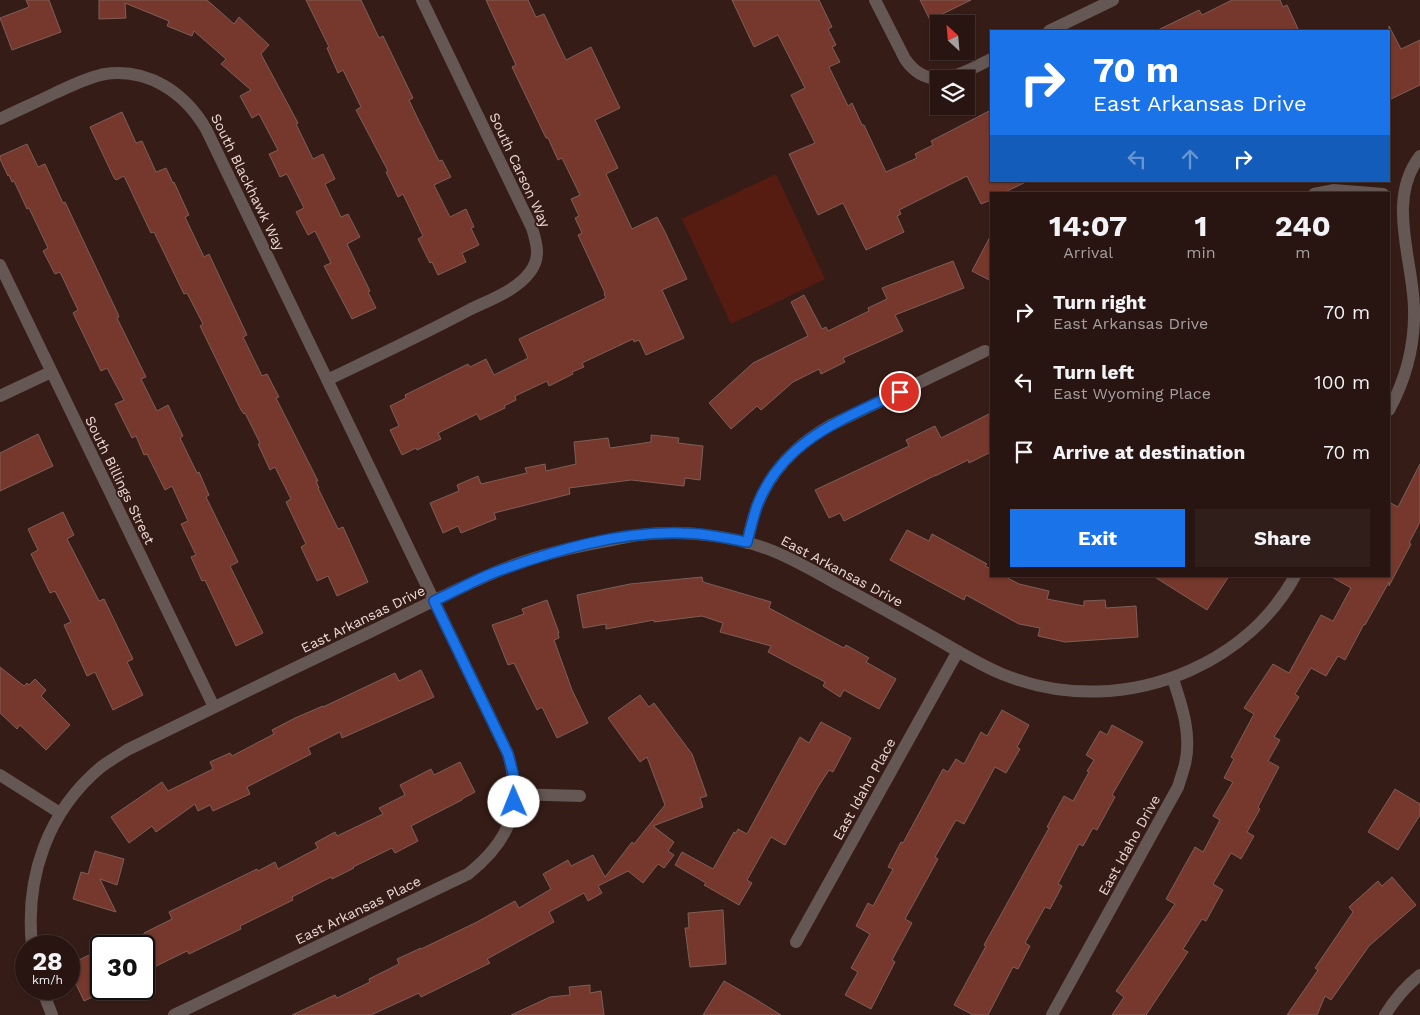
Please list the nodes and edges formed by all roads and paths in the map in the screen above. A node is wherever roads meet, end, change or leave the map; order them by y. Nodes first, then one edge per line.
1 (422, 0) edge
2 (875, 0) edge
3 (1114, 0) edge
4 (1051, 30) edge
5 (990, 59) edge
6 (0, 119) edge
7 (1420, 156) edge
8 (1324, 192) edge
9 (1358, 192) edge
10 (1390, 194) edge
11 (1404, 196) junction
12 (0, 265) edge
13 (986, 351) dead end
14 (51, 372) junction
15 (327, 380) junction
16 (0, 396) edge
17 (1390, 408) edge
18 (747, 542) junction
19 (1295, 577) edge
20 (434, 601) junction
21 (958, 651) junction
22 (1173, 678) junction
23 (214, 707) junction
24 (0, 775) edge
25 (515, 794) junction
26 (580, 796) dead end
27 (60, 813) junction
28 (31, 935) edge
29 (796, 942) dead end
30 (1420, 975) edge
31 (46, 1000) edge
32 (52, 1015) edge
33 (174, 1015) edge
34 (1052, 1015) edge
35 (1385, 1015) edge

1 - 15 street, South Carson Way
2 - 5 street
3 - 4 street
6 - 15 street, South Blackhawk Way
7 - 11 street
8 - 9 street
10 - 11 street
11 - 17 street
12 - 14 street, South Billings Street
13 - 18 street
14 - 16 street
14 - 23 street, South Billings Street
15 - 20 street, South Blackhawk Way
18 - 20 street, East Arkansas Drive
18 - 21 street, East Arkansas Drive
19 - 22 street, East Arkansas Drive
20 - 23 street, East Arkansas Drive
20 - 25 street, East Arkansas Place
21 - 22 street, East Arkansas Drive
21 - 29 street, East Idaho Place
22 - 34 street, East Idaho Drive
23 - 27 street, East Arkansas Drive
24 - 27 street
25 - 26 street
25 - 33 street, East Arkansas Place
27 - 28 street, East Arkansas Drive
30 - 35 street
31 - 32 street

